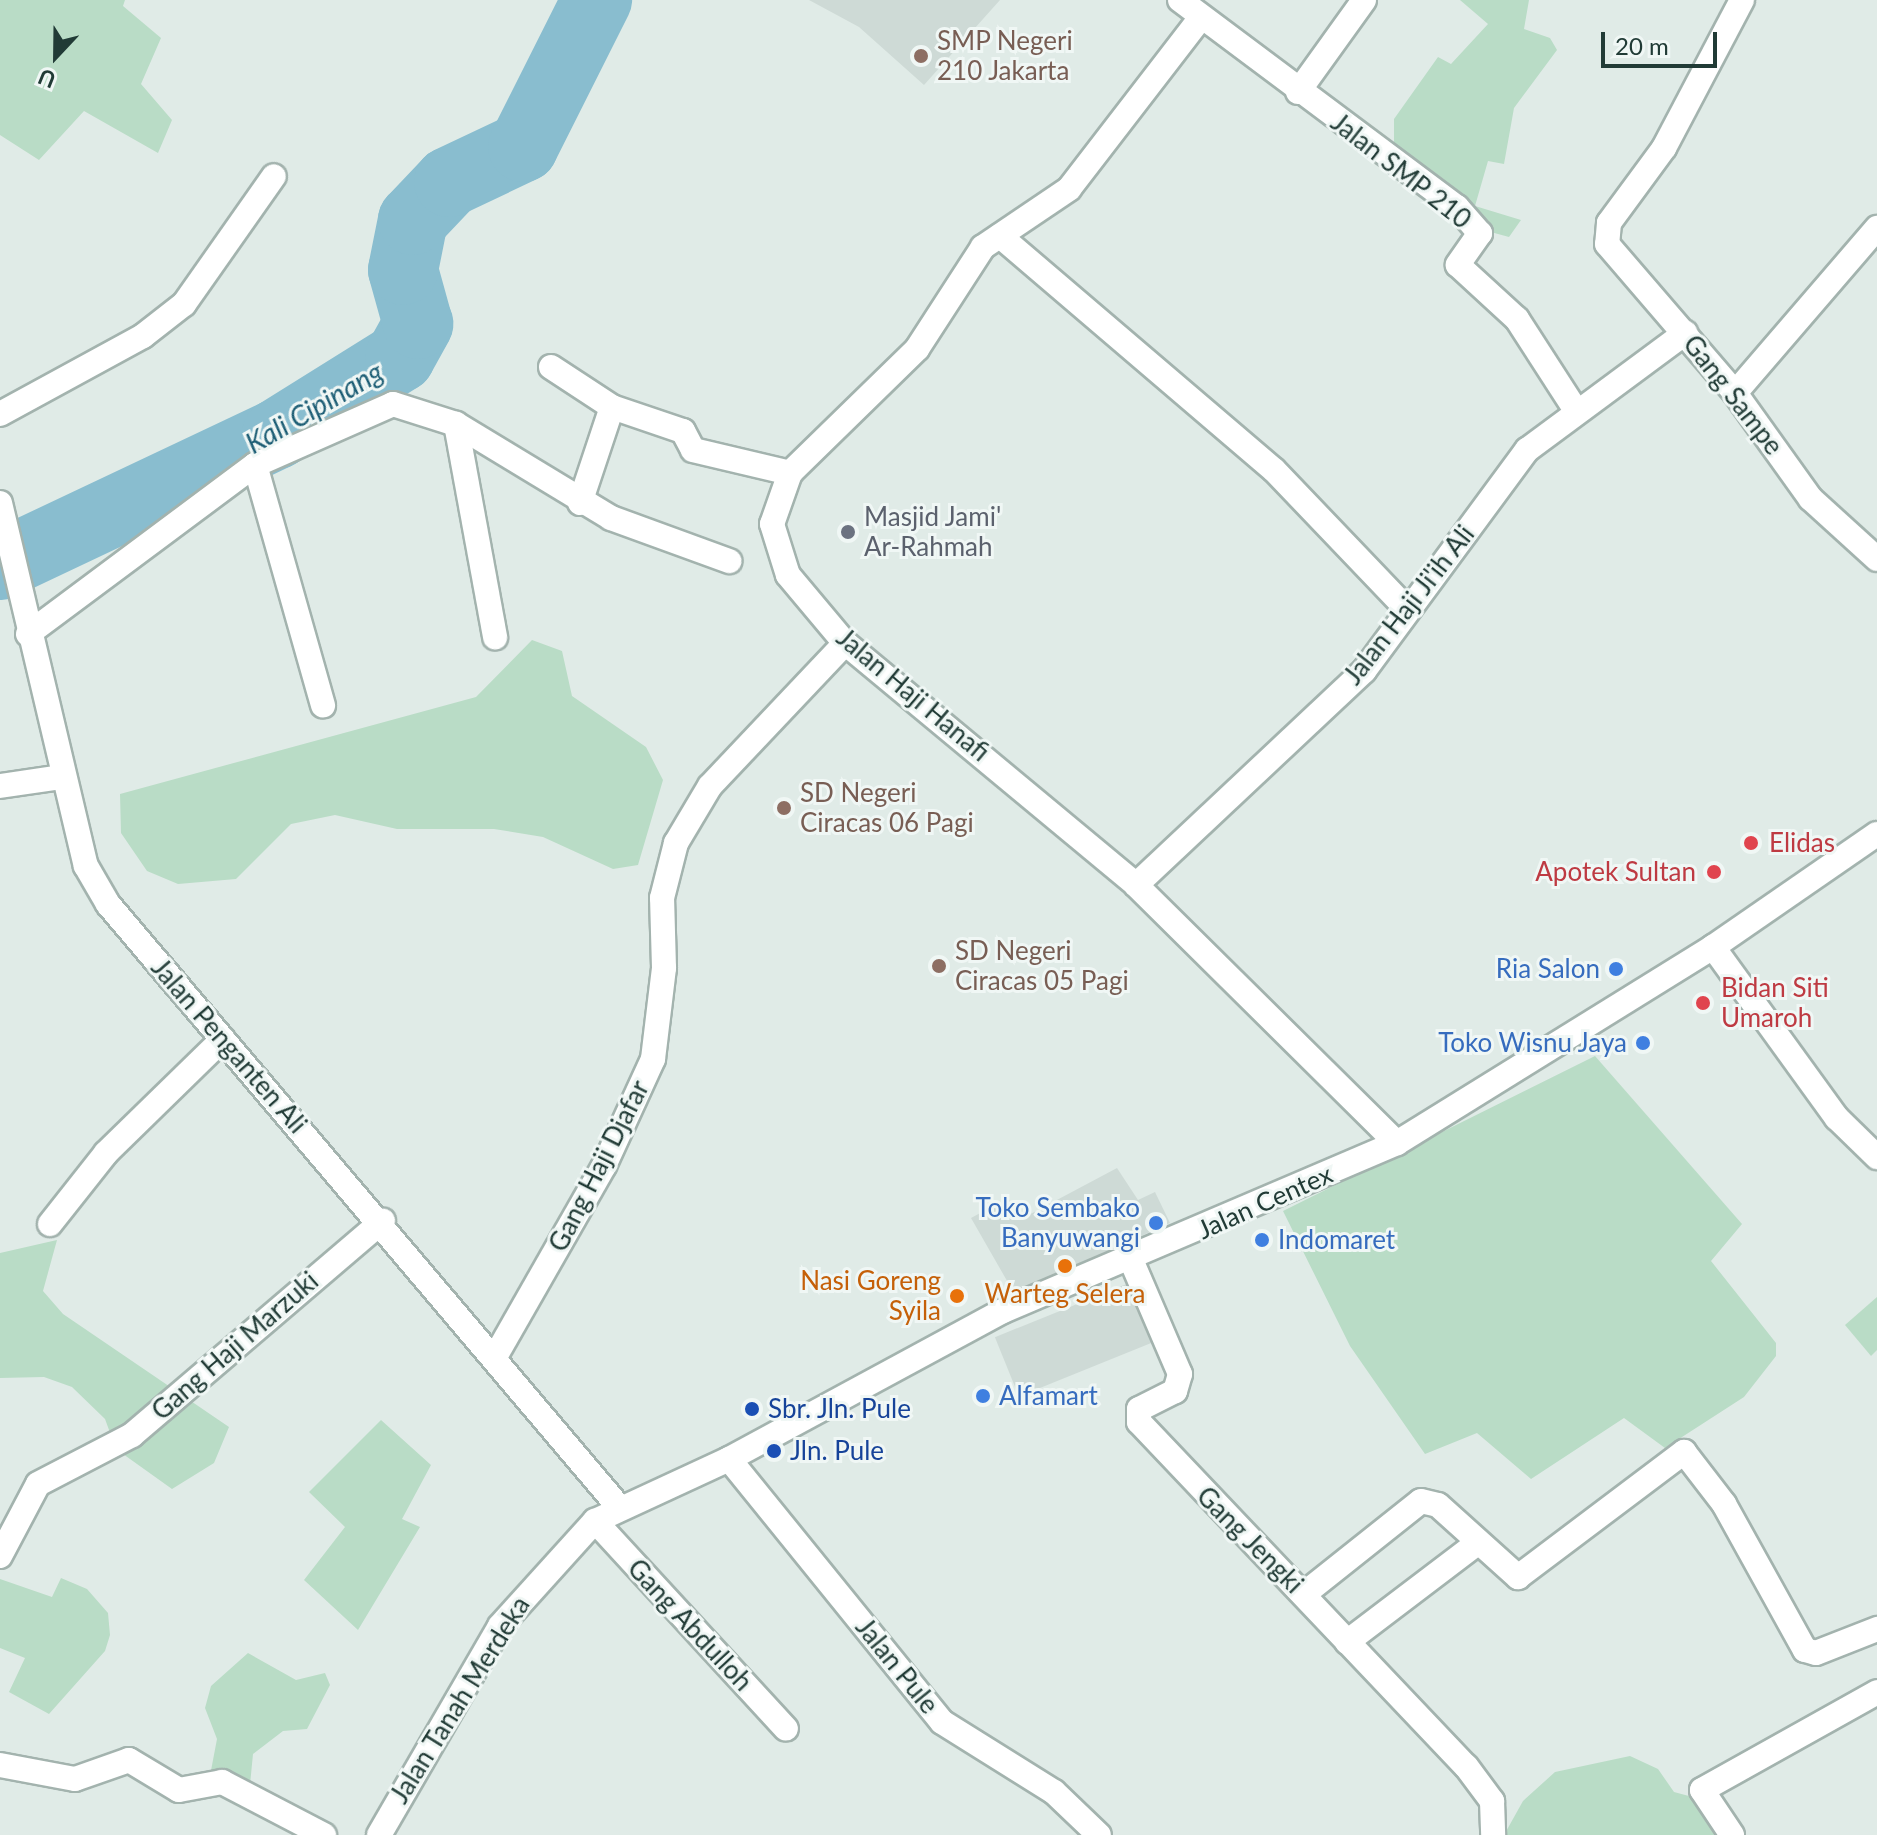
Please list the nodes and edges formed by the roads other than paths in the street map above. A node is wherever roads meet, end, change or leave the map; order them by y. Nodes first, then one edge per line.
1 (1180, 0) edge
2 (1364, 0) edge
3 (1743, 1) edge
4 (1199, 20) junction
5 (1298, 92) junction
6 (274, 176) dead end
7 (1877, 228) edge
8 (1000, 236) junction
9 (1685, 333) junction
10 (551, 367) dead end
11 (1735, 393) junction
12 (612, 407) junction
13 (1575, 409) junction
14 (0, 414) edge
15 (456, 424) junction
16 (255, 465) junction
17 (790, 473) junction
18 (0, 503) edge
19 (580, 503) junction
20 (1877, 559) edge
21 (729, 561) dead end
22 (1408, 610) junction
23 (28, 634) junction
24 (495, 637) dead end
25 (845, 643) junction
26 (323, 706) dead end
27 (62, 777) junction
28 (0, 786) edge
29 (1877, 834) edge
30 (1136, 885) junction
31 (1713, 947) junction
32 (223, 1039) junction
33 (1397, 1143) junction
34 (1877, 1157) edge
35 (383, 1221) junction
36 (50, 1224) dead end
37 (1132, 1262) junction
38 (495, 1357) junction
39 (729, 1459) junction
40 (619, 1507) junction
41 (595, 1521) junction
42 (1476, 1544) junction
43 (0, 1556) edge
44 (1304, 1594) junction
45 (1877, 1629) edge
46 (1347, 1642) junction
47 (1877, 1692) edge
48 (786, 1729) dead end
49 (0, 1765) edge
50 (324, 1835) edge
51 (379, 1835) edge
52 (1099, 1835) edge
53 (1493, 1835) edge
54 (1732, 1835) edge

1 - 4 street, Jalan SMP 210
2 - 5 street
3 - 9 street, Gang Sampe
4 - 5 street, Jalan SMP 210
4 - 8 street, Jalan Haji Hanafi
5 - 13 street, Jalan SMP 210
6 - 14 street
7 - 11 street
8 - 17 street, Jalan Haji Hanafi
8 - 22 street
9 - 11 street, Gang Sampe
9 - 13 street, Jalan Haji Ji'ih Ali
10 - 12 street
11 - 20 street, Gang Sampe
12 - 17 street
12 - 19 street
13 - 22 street, Jalan Haji Ji'ih Ali
15 - 16 street
15 - 19 street
15 - 24 street
16 - 23 street
16 - 26 street
17 - 25 street, Jalan Haji Hanafi
18 - 23 street, Jalan Penganten Ali
19 - 21 street
22 - 30 street, Jalan Haji Ji'ih Ali
23 - 27 street, Jalan Penganten Ali
25 - 30 street, Jalan Haji Hanafi
25 - 38 street, Gang Haji Djafar
27 - 28 street
27 - 32 street, Jalan Penganten Ali
29 - 31 street, Jalan Centex
30 - 33 street, Jalan Haji Hanafi
31 - 33 street, Jalan Centex
31 - 34 street
32 - 35 street, Jalan Penganten Ali
32 - 36 street
33 - 37 street, Jalan Centex
35 - 38 street, Jalan Penganten Ali
35 - 43 street, Gang Haji Marzuki
37 - 39 street, Jalan Centex
37 - 44 street, Gang Jengki
38 - 40 street, Jalan Penganten Ali
39 - 40 street, Jalan Centex
39 - 52 street, Jalan Pule
40 - 41 street, Jalan Tanah Merdeka
41 - 48 street, Gang Abdulloh
41 - 51 street, Jalan Tanah Merdeka
42 - 44 street
42 - 45 street
42 - 46 street
44 - 46 street, Gang Jengki
46 - 53 street, Gang Jengki
47 - 54 street
49 - 50 street

